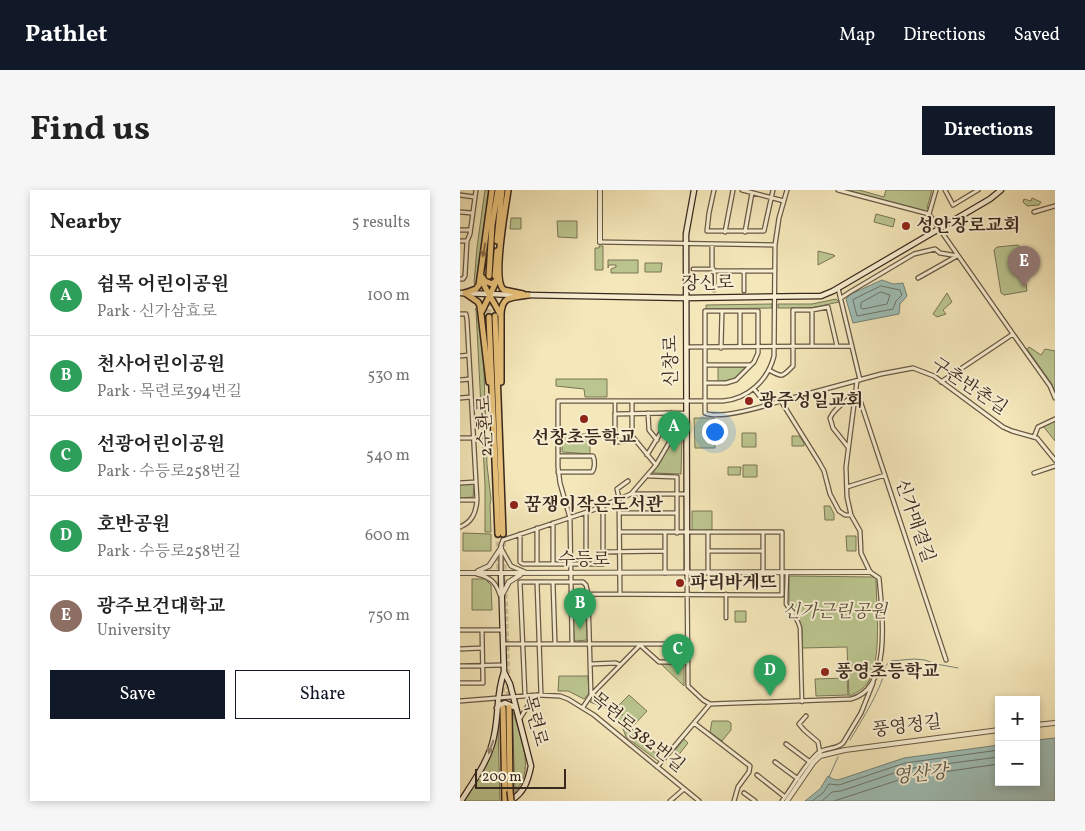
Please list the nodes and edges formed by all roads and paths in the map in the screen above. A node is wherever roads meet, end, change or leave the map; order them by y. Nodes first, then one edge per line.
1 (476, 190) edge
2 (492, 190) edge
3 (498, 190) edge
4 (502, 190) edge
5 (508, 190) edge
6 (600, 190) edge
7 (694, 190) edge
8 (714, 190) edge
9 (734, 190) edge
10 (742, 190) edge
11 (773, 190) edge
12 (786, 190) edge
13 (838, 190) edge
14 (936, 190) edge
15 (945, 190) edge
16 (978, 190) edge
17 (1001, 190) edge
18 (752, 193) junction
19 (460, 194) edge
20 (474, 198) junction
21 (771, 198) junction
22 (784, 201) junction
23 (1055, 206) edge
24 (460, 212) edge
25 (472, 212) junction
26 (1034, 212) dead end
27 (929, 214) junction
28 (938, 229) junction
29 (460, 230) edge
30 (470, 230) junction
31 (725, 232) junction
32 (745, 232) junction
33 (460, 241) edge
34 (467, 241) junction
35 (600, 242) joint
36 (686, 244) junction
37 (712, 244) junction
38 (775, 245) junction
39 (958, 256) junction
40 (460, 260) edge
41 (466, 260) junction
42 (693, 269) dead end
43 (713, 270) junction
44 (742, 271) junction
45 (775, 271) junction
46 (481, 274) junction
47 (494, 276) junction
48 (918, 278) dead end
49 (460, 279) edge
50 (838, 288) junction
51 (714, 290) dead end
52 (744, 291) dead end
53 (462, 293) edge
54 (490, 295) junction
55 (528, 295) junction
56 (775, 297) junction
57 (686, 298) junction
58 (841, 298) junction
59 (740, 310) junction
60 (812, 310) junction
61 (722, 311) junction
62 (460, 314) edge
63 (482, 314) junction
64 (495, 316) junction
65 (1013, 334) junction
66 (812, 346) junction
67 (837, 346) junction
68 (852, 346) junction
69 (686, 347) junction
70 (758, 347) junction
71 (775, 347) junction
72 (793, 347) junction
73 (704, 348) junction
74 (721, 348) junction
75 (740, 348) junction
76 (460, 356) edge
77 (469, 356) junction
78 (704, 365) junction
79 (752, 365) junction
80 (769, 370) junction
81 (470, 379) junction
82 (460, 380) edge
83 (858, 380) junction
84 (941, 382) junction
85 (705, 383) junction
86 (754, 389) junction
87 (856, 392) junction
88 (471, 397) junction
89 (460, 398) edge
90 (1055, 398) edge
91 (616, 401) junction
92 (632, 401) junction
93 (686, 401) junction
94 (781, 401) junction
95 (705, 402) junction
96 (767, 405) junction
97 (669, 413) junction
98 (686, 413) junction
99 (615, 414) junction
100 (632, 414) junction
101 (648, 414) junction
102 (1055, 419) edge
103 (676, 432) junction
104 (632, 436) junction
105 (686, 436) junction
106 (1034, 437) junction
107 (460, 438) edge
108 (472, 438) junction
109 (656, 440) junction
110 (849, 448) junction
111 (647, 455) junction
112 (558, 456) junction
113 (1055, 460) edge
114 (656, 465) junction
115 (1055, 466) edge
116 (558, 472) junction
117 (1034, 473) dead end
118 (885, 475) junction
119 (648, 476) junction
120 (496, 480) junction
121 (476, 482) junction
122 (628, 482) dead end
123 (460, 483) edge
124 (847, 487) junction
125 (631, 494) junction
126 (677, 494) junction
127 (687, 494) junction
128 (619, 498) junction
129 (460, 500) edge
130 (477, 500) junction
131 (603, 507) junction
132 (677, 512) junction
133 (586, 513) junction
134 (620, 513) junction
135 (851, 515) junction
136 (570, 518) junction
137 (553, 523) junction
138 (460, 527) edge
139 (537, 528) junction
140 (620, 532) junction
141 (665, 532) junction
142 (677, 533) junction
143 (687, 533) junction
144 (708, 533) junction
145 (764, 533) junction
146 (520, 534) junction
147 (501, 548) junction
148 (708, 551) junction
149 (763, 551) junction
150 (603, 552) junction
151 (620, 552) junction
152 (665, 552) junction
153 (537, 564) junction
154 (553, 564) junction
155 (570, 564) junction
156 (586, 564) junction
157 (785, 572) junction
158 (870, 572) junction
159 (460, 573) edge
160 (474, 573) junction
161 (501, 573) junction
162 (570, 573) junction
163 (620, 573) junction
164 (665, 573) junction
165 (687, 573) junction
166 (708, 573) junction
167 (763, 573) junction
168 (528, 574) junction
169 (537, 582) junction
170 (570, 582) junction
171 (554, 583) junction
172 (588, 594) junction
173 (620, 594) junction
174 (687, 594) junction
175 (726, 594) junction
176 (501, 597) junction
177 (726, 618) dead end
178 (460, 630) edge
179 (482, 630) junction
180 (502, 630) junction
181 (503, 644) junction
182 (523, 644) junction
183 (539, 644) junction
184 (555, 644) junction
185 (572, 644) junction
186 (590, 644) junction
187 (688, 644) junction
188 (640, 645) junction
189 (482, 648) junction
190 (460, 649) edge
191 (946, 660) dead end
192 (688, 662) junction
193 (591, 664) junction
194 (504, 665) junction
195 (620, 665) junction
196 (460, 666) edge
197 (483, 666) junction
198 (504, 672) junction
199 (875, 678) junction
200 (460, 683) edge
201 (539, 695) junction
202 (591, 695) junction
203 (525, 696) junction
204 (513, 697) junction
205 (858, 697) junction
206 (497, 699) junction
207 (460, 701) edge
208 (866, 701) junction
209 (802, 702) junction
210 (710, 704) junction
211 (506, 707) tunnel mouth
212 (582, 707) junction
213 (497, 708) junction
214 (515, 708) junction
215 (806, 716) dead end
216 (519, 721) junction
217 (694, 723) junction
218 (1055, 723) edge
219 (1040, 725) edge
220 (995, 731) edge
221 (786, 744) dead end
222 (820, 754) junction
223 (775, 762) dead end
224 (810, 762) junction
225 (657, 767) junction
226 (756, 775) dead end
227 (798, 779) junction
228 (684, 789) junction
229 (508, 792) junction
230 (744, 793) dead end
231 (786, 799) edge
232 (461, 801) edge
233 (505, 801) edge
234 (510, 801) edge
235 (670, 801) edge
236 (698, 801) edge
237 (734, 801) edge
238 (755, 801) edge
239 (782, 801) edge

1 - 20 street
2 -> 46 highway
3 - 47 highway
4 - 47 highway
5 - 47 highway
6 - 35 street
7 - 36 main road, 신창로
8 - 31 street
9 - 31 street
10 - 18 street
11 - 21 street
12 - 22 street
13 - 27 street
14 - 27 street
15 - 16 street
17 - 28 main road, 장신로
18 - 21 street
18 - 32 street
19 - 20 street
20 - 25 street
21 - 22 street
21 - 32 street
22 - 38 street
23 - 26 street
24 - 25 street
25 - 30 street
27 - 28 street
28 - 39 street
28 - 50 main road, 장신로
29 - 30 street
30 - 34 street
31 - 32 street
33 - 34 street
34 - 41 street
35 - 36 street
36 - 37 street
36 - 57 main road, 신창로
37 - 38 street
37 - 43 street
38 - 45 street
39 - 48 street
39 - 58 street
39 - 65 street
40 - 41 street
41 - 49 street
42 - 43 street
43 - 44 street
43 - 51 street
44 - 45 street
44 - 52 street
45 - 56 street
46 - 47 highway
46 - 53 highway
46 - 54 highway
47 - 54 highway
47 - 55 highway
50 - 56 main road, 장신로
50 - 58 street, 신가매결길
53 - 54 main road, 장신로
53 - 63 highway
54 - 55 main road, 장신로
54 - 63 highway
54 - 64 highway
55 - 57 main road, 장신로
55 - 64 highway
56 - 57 main road, 장신로
56 - 71 street
57 - 69 main road, 신창로
58 - 68 street, 신가매결길
59 - 61 street
59 - 70 street
59 - 75 street
60 - 66 street
60 - 67 street
60 - 72 street
61 - 73 street
61 - 74 street
62 - 77 street
63 - 64 highway
63 - 120 highway
64 - 120 highway, 2순환로
64 - 120 highway, 2순환로
65 - 84 street
65 - 90 street
66 - 67 street
66 - 72 street
67 - 68 street
68 - 83 street, 신가매결길
69 - 73 street
69 - 93 main road, 신창로
70 - 71 street
70 - 75 street
70 - 79 street
71 - 72 street
71 - 80 street
72 - 80 street
73 - 74 street
73 - 78 street
74 - 75 street
76 - 77 street
77 - 81 street
78 - 79 street
78 - 85 street
79 - 85 street
80 - 86 street
81 - 82 street
81 - 88 street
83 - 84 street, 구촌반촌길
83 - 87 street, 신가매결길
83 - 94 street
84 - 106 street, 구촌반촌길
85 - 95 street
86 - 95 street
86 - 96 street
87 - 110 street, 신가매결길
87 - 110 street
87 - 118 street, 신가매결길
88 - 89 street
88 - 108 street
91 - 92 street
91 - 99 street
91 - 112 street
92 - 93 street
92 - 100 street
93 - 95 street
93 - 98 main road, 신창로
94 - 96 street
94 - 135 street
95 - 96 street
97 - 98 street
97 - 101 street
97 - 109 street
98 - 103 street
98 - 105 main road, 신창로
99 - 100 street
99 - 104 street
100 - 101 street
100 - 104 street
101 - 109 street
102 - 106 street
103 - 105 street
103 - 114 street
104 - 111 street
105 - 127 main road, 신창로
106 - 113 street
107 - 108 street
108 - 121 street
109 - 111 street
110 - 124 street, 신가매결길
111 - 114 street
112 - 116 street
112 - 116 street
114 - 119 street
115 - 117 street
116 - 136 street
118 - 124 street
118 - 191 street, 신가매결길
119 - 125 street
119 - 126 street
121 - 123 street
121 - 130 street
122 - 128 street
124 - 135 street, 신가매결길
125 - 126 street
125 - 128 street
126 - 127 street
126 - 132 street
127 - 143 main road, 신창로
128 - 131 street
128 - 134 street
129 - 130 street
130 - 138 street
131 - 133 street
131 - 150 street
132 - 134 street
132 - 142 street
133 - 136 street
133 - 156 street
134 - 140 street
135 - 158 street, 신가매결길
136 - 137 street
136 - 155 street
137 - 139 street
137 - 154 street
139 - 146 street
139 - 153 street
140 - 141 street
140 - 151 street
141 - 142 street
141 - 152 street
142 - 143 street
143 - 144 street
143 - 165 main road, 신창로
144 - 145 street
144 - 148 street
145 - 149 street
145 - 157 street
146 - 147 street
146 - 153 street
147 - 160 street
147 - 161 street
147 - 168 street
148 - 149 street
148 - 166 street
149 - 167 street
150 - 151 street
150 - 156 street
151 - 152 street
151 - 163 street
152 - 164 street
153 - 154 street
154 - 155 street
155 - 156 street
155 - 162 street
157 - 158 street, 수등로
157 - 167 street, 수등로
157 - 175 street
157 - 209 street
158 - 199 street, 풍영정길
159 - 160 street, 수등로
160 - 161 street, 수등로
160 - 176 street
161 - 168 street, 수등로
161 - 176 main road, 목련로
162 - 163 street, 수등로
162 - 168 street, 수등로
162 - 170 street
163 - 164 street, 수등로
163 - 173 street
164 - 165 street, 수등로
165 - 166 street, 수등로
165 - 174 street
166 - 167 street, 수등로
168 - 176 street
169 - 171 street
169 - 182 street
169 - 183 street
170 - 171 street
170 - 172 street
170 - 185 street
171 - 184 street
172 - 173 street
172 - 186 street
173 - 174 street
174 - 175 street
174 - 187 street
175 - 177 street
176 - 180 main road, 목련로
178 - 179 street
179 - 180 street
179 - 189 street
180 - 181 main road, 목련로
181 - 182 street
181 - 194 main road, 목련로
182 - 183 street
182 - 203 street
183 - 184 street
183 - 201 street
184 - 185 street
185 - 186 street
186 - 188 street
186 - 193 street
187 - 188 street
187 - 192 street
188 - 192 street
188 - 195 street
189 - 190 street
189 - 197 street
192 - 210 street
193 - 195 street
193 - 202 street
194 - 197 street
194 - 198 main road, 목련로
195 - 202 street
196 - 197 street
197 - 200 street
198 - 204 main road, 목련로
198 - 206 main road, 목련로
199 - 205 street
199 - 208 street, 풍영정길
201 - 203 street, 목련로382번길
201 - 212 street, 목련로382번길
201 - 216 street
202 - 212 street
203 - 204 street, 목련로382번길
204 - 206 street, 목련로382번길
204 - 214 main road, 목련로
205 - 208 street
205 - 209 street
206 - 207 street, 목련로382번길
206 - 213 main road, 목련로
208 - 222 street, 풍영정길
209 - 210 street
210 - 217 street
211 - 229 highway
212 - 225 street, 목련로382번길
213 - 214 main road
213 -> 232 main road, 목련로
214 - 216 main road, 목련로
215 - 222 street
216 - 234 main road, 목련로
217 - 225 street
217 - 237 street
218 - 219 street
220 - 222 street, 풍영정길
221 - 224 street
222 - 224 street, 풍영정길
222 - 231 street, 풍영정길
223 - 227 street
224 - 227 street, 풍영정길
225 - 228 street, 목련로382번길
226 - 231 street
227 - 231 street, 풍영정길
228 - 235 street, 목련로382번길
228 - 236 street, 목련로382번길
229 - 233 highway
229 - 234 highway, bridge
230 - 238 street
231 - 239 street, 풍영정길

